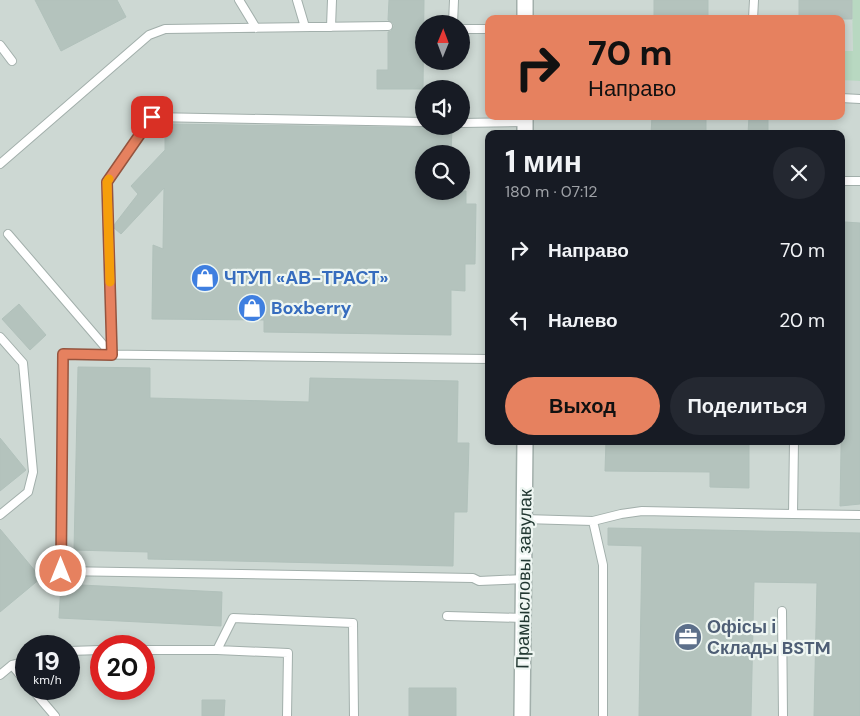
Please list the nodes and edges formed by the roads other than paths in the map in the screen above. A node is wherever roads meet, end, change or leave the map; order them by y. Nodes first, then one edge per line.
1 (239, 0) edge
2 (296, 0) edge
3 (332, 0) edge
4 (454, 0) edge
5 (525, 0) edge
6 (754, 0) edge
7 (453, 15) edge
8 (525, 15) edge
9 (753, 15) edge
10 (332, 26) junction
11 (388, 26) dead end
12 (305, 27) junction
13 (256, 28) junction
14 (485, 29) edge
15 (470, 30) edge
16 (0, 45) edge
17 (12, 61) dead end
18 (845, 98) edge
19 (860, 99) edge
20 (415, 122) edge
21 (470, 122) edge
22 (525, 124) edge
23 (0, 164) edge
24 (845, 181) edge
25 (860, 181) edge
26 (8, 234) dead end
27 (0, 337) edge
28 (112, 355) junction
29 (485, 359) edge
30 (525, 445) edge
31 (794, 445) edge
32 (793, 514) junction
33 (0, 515) edge
34 (860, 515) edge
35 (524, 519) junction
36 (593, 521) junction
37 (524, 579) junction
38 (782, 611) dead end
39 (447, 616) dead end
40 (524, 618) junction
41 (155, 650) edge
42 (217, 650) junction
43 (15, 664) edge
44 (12, 665) junction
45 (15, 669) edge
46 (0, 675) edge
47 (41, 700) edge
48 (55, 716) edge
49 (287, 716) edge
50 (354, 716) edge
51 (522, 716) edge
52 (603, 716) edge
53 (783, 716) edge

1 - 13 lane
2 - 12 lane
3 - 10 lane
4 - 7 lane
5 - 8 street
6 - 9 lane
10 - 11 lane
10 - 12 lane
12 - 13 lane
13 - 23 lane
14 - 15 lane
16 - 17 lane
18 - 19 lane
20 - 28 lane
21 - 22 lane
24 - 25 lane
26 - 28 lane
27 - 33 lane
28 - 29 lane
28 - 37 lane
30 - 35 street, Прамысловы завулак
31 - 32 lane
32 - 34 lane
32 - 36 lane
35 - 36 lane
35 - 37 street, Прамысловы завулак
36 - 52 lane
37 - 40 street, Прамысловы завулак
38 - 53 lane
39 - 40 lane
40 - 51 street, Прамысловы завулак
41 - 42 lane
42 - 49 lane
42 - 50 lane
43 - 44 lane
44 - 45 lane
44 - 46 lane
47 - 48 lane

